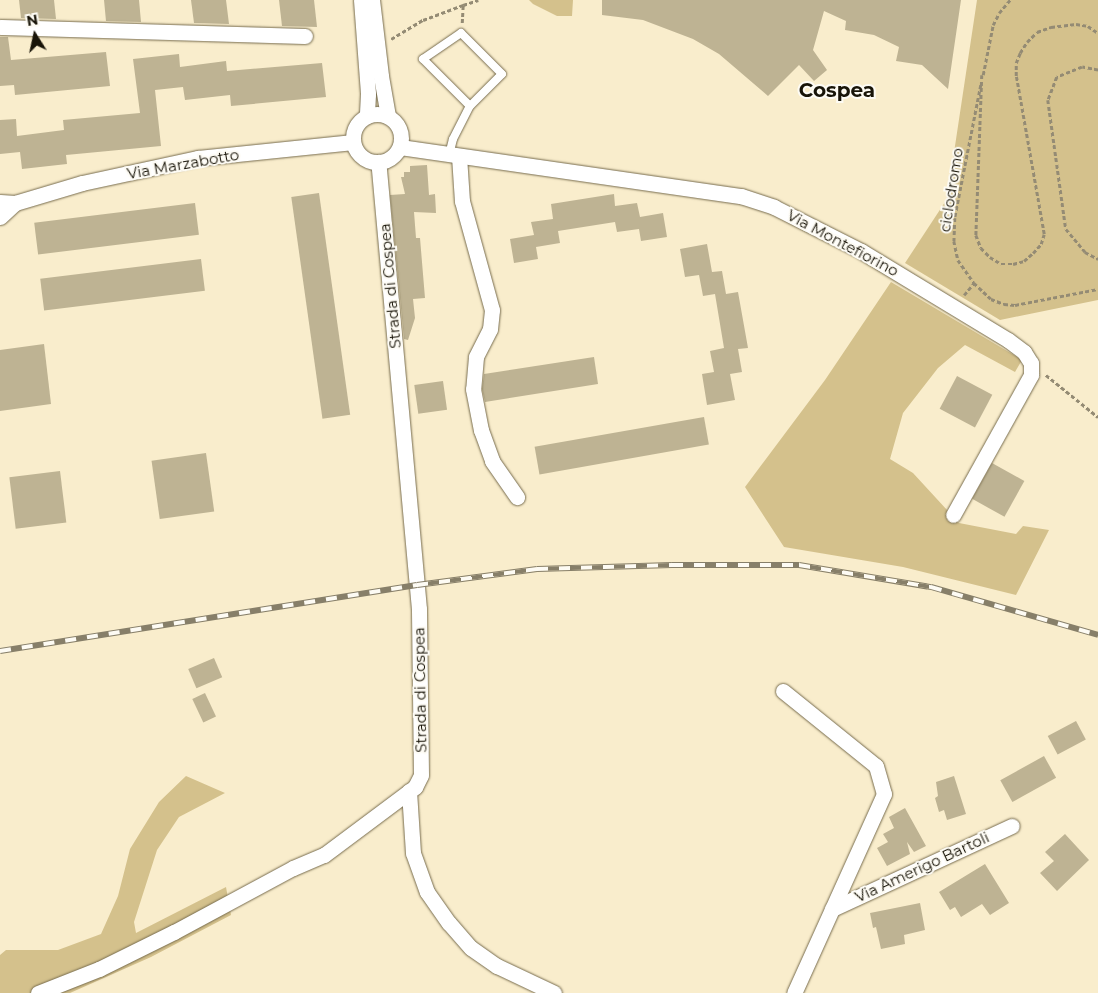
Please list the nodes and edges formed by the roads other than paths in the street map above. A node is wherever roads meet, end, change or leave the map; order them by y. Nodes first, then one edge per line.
1 (367, 2) edge
2 (0, 27) edge
3 (305, 36) dead end
4 (470, 106) junction
5 (367, 116) junction
6 (388, 116) junction
7 (353, 142) junction
8 (400, 147) junction
9 (454, 156) junction
10 (378, 162) junction
11 (0, 202) edge
12 (15, 203) junction
13 (0, 217) edge
14 (517, 497) dead end
15 (953, 515) dead end
16 (783, 691) dead end
17 (409, 791) junction
18 (1012, 826) dead end
19 (832, 909) junction
20 (38, 993) edge
21 (554, 993) edge
22 (794, 993) edge

1 - 5 street
1 - 6 street
2 - 3 street
4 - 4 lane
4 - 9 lane
5 - 6 street
5 - 7 street
6 - 8 street
7 - 10 street
7 - 12 street, Via Marzabotto
8 - 9 street, Via Montefiorino
8 - 10 street
9 - 14 street
9 - 15 street, Via Montefiorino
10 - 17 street, Strada di Cospea
11 - 12 street, Via Marzabotto
12 - 13 street, Via Marzabotto
16 - 19 street, Via Amerigo Bartoli
17 - 20 street, Strada di Cospea
17 - 21 street
18 - 19 street, Via Amerigo Bartoli
19 - 22 street, Via Amerigo Bartoli

